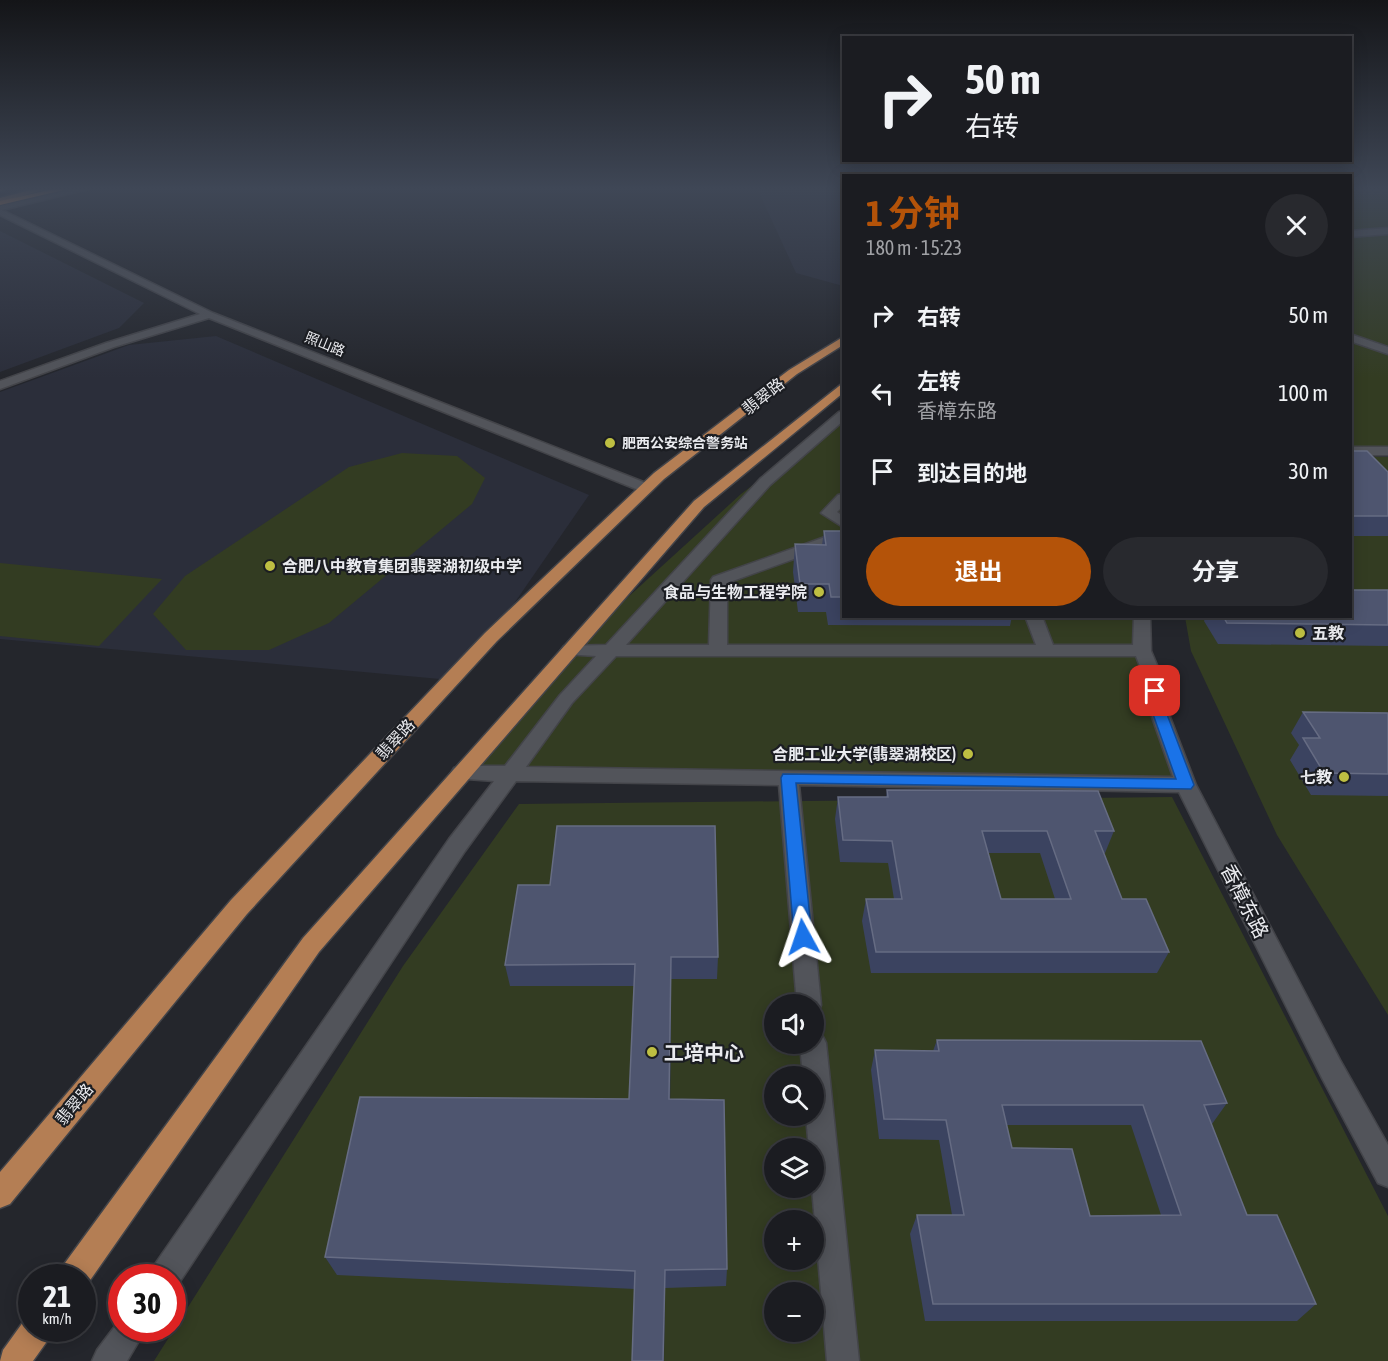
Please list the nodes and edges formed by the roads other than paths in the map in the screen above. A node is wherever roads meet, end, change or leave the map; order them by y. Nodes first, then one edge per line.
1 (83, 252) edge
2 (209, 315) junction
3 (1352, 338) edge
4 (842, 341) edge
5 (1388, 351) edge
6 (0, 385) edge
7 (842, 388) edge
8 (842, 416) edge
9 (1352, 451) edge
10 (1388, 451) edge
11 (646, 488) junction
12 (842, 499) edge
13 (842, 523) edge
14 (842, 542) edge
15 (1034, 618) edge
16 (1142, 618) edge
17 (570, 650) junction
18 (611, 650) junction
19 (718, 650) junction
20 (1047, 651) junction
21 (1142, 651) junction
22 (461, 773) junction
23 (510, 774) junction
24 (788, 778) junction
25 (1186, 785) junction
26 (808, 994) edge
27 (814, 1054) edge
28 (1388, 1173) edge
29 (0, 1194) edge
30 (83, 1264) edge
31 (173, 1264) edge
32 (28, 1342) edge
33 (121, 1342) edge
34 (14, 1361) edge
35 (108, 1361) edge
36 (843, 1361) edge

1 - 2 street, 照山路
2 - 6 street
2 - 11 street, 照山路
3 - 5 street
4 - 11 main road, 翡翠路
7 - 17 main road
8 - 18 street
9 - 10 street
11 - 29 main road, 翡翠路
12 - 13 street
14 - 19 street
15 - 20 street
16 - 21 street, 香樟东路
17 - 18 street
17 - 22 main road
18 - 19 street
18 - 23 street
19 - 20 street
20 - 21 street
21 - 25 street, 香樟东路
22 - 23 street
22 - 30 main road
23 - 24 street
23 - 31 street
24 - 25 street
24 - 26 street
25 - 28 street, 香樟东路
27 - 36 street
32 - 34 main road
33 - 35 street

